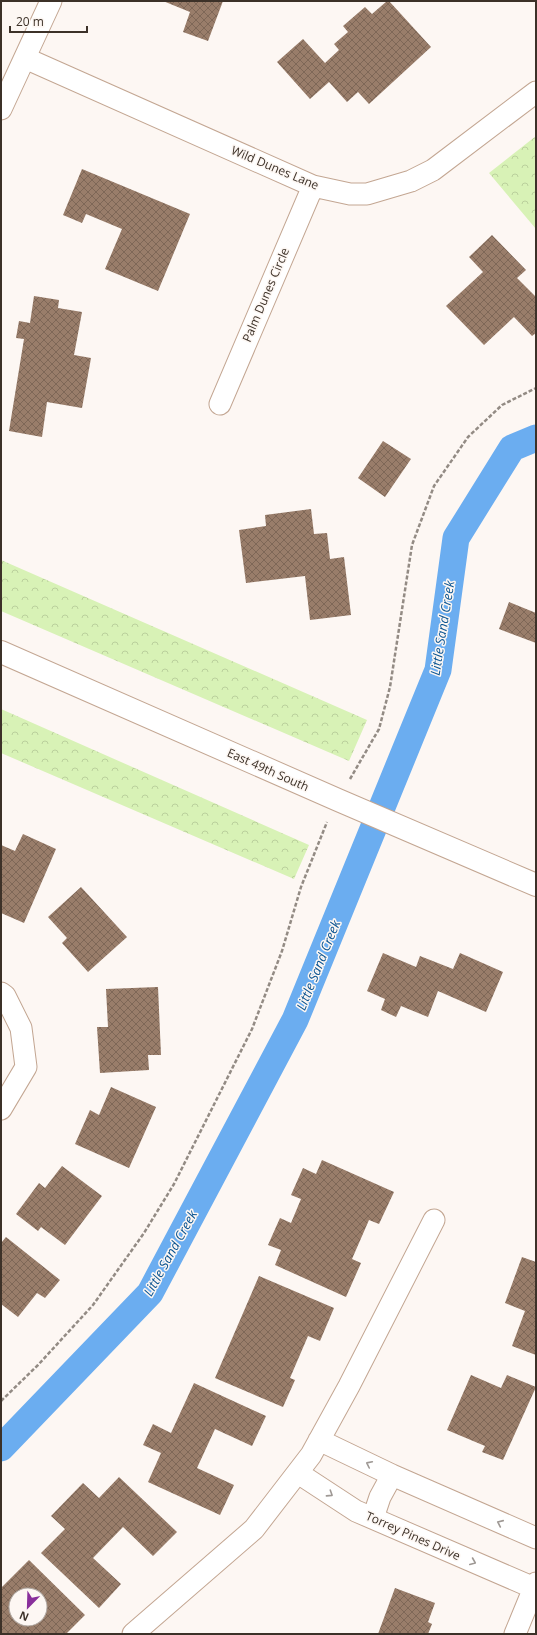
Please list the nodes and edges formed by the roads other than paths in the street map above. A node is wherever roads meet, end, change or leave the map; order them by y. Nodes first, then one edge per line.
1 (51, 1) edge
2 (25, 58) junction
3 (536, 92) edge
4 (1, 109) edge
5 (313, 186) junction
6 (220, 404) dead end
7 (1, 652) edge
8 (536, 885) edge
9 (1, 993) edge
10 (1, 1109) edge
11 (434, 1220) dead end
12 (319, 1440) junction
13 (298, 1473) junction
14 (392, 1475) junction
15 (373, 1518) junction
16 (536, 1538) edge
17 (535, 1586) edge
18 (531, 1612) edge
19 (133, 1634) edge
20 (515, 1634) edge

1 - 2 street
2 - 4 street
2 - 5 street, Wild Dunes Lane
3 - 5 street, Wild Dunes Lane
5 - 6 street, Palm Dunes Circle
7 - 8 street, East 49th South
9 - 10 street
11 - 12 street
12 - 13 street
14 -> 12 street
13 -> 15 street, Torrey Pines Drive
13 - 19 street
14 - 15 street
16 -> 14 street
15 -> 17 street, Torrey Pines Drive
17 - 18 street
18 - 20 street

